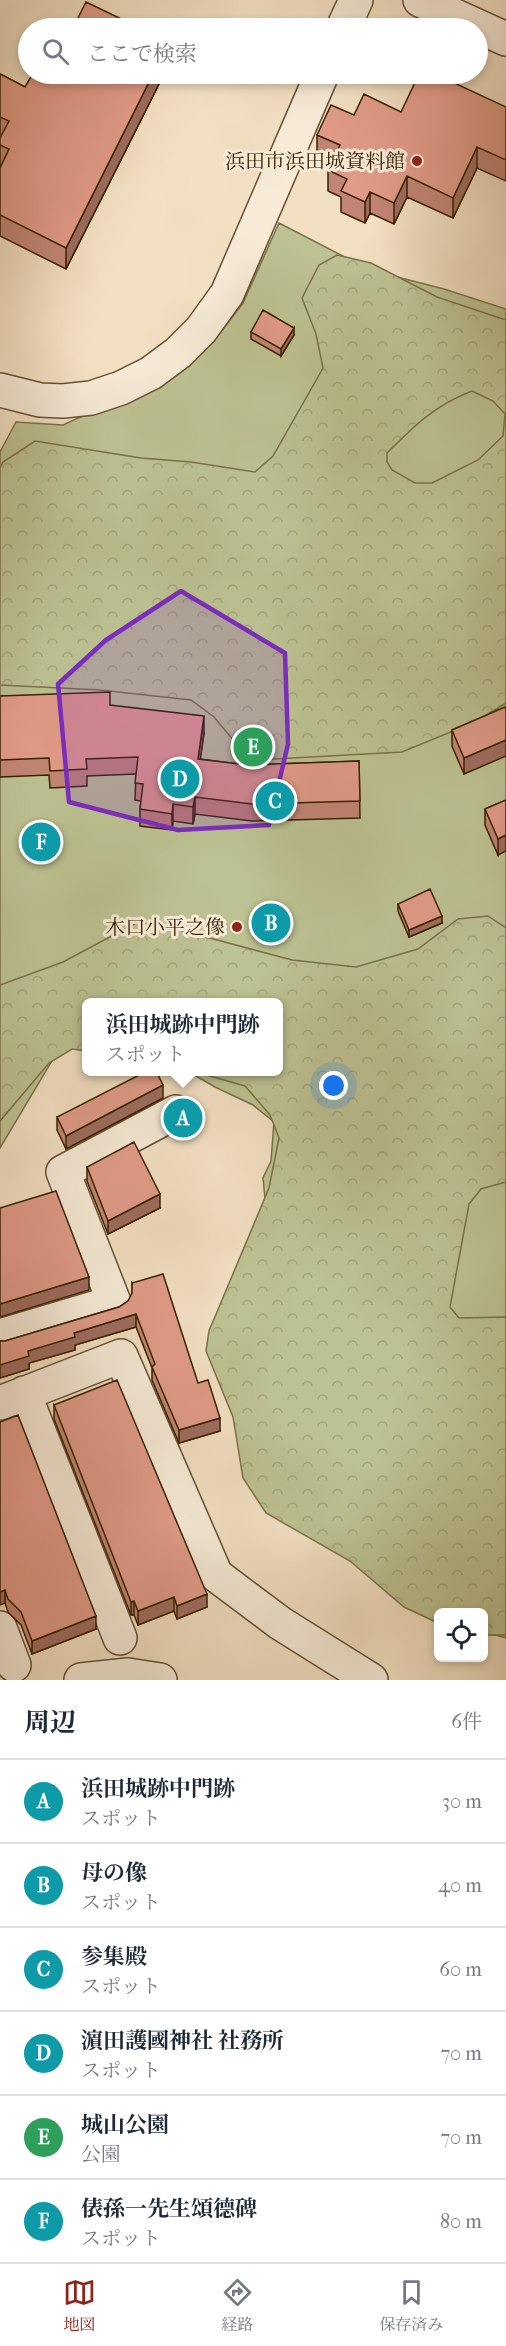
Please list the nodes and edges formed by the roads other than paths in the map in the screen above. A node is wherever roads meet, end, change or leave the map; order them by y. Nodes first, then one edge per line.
1 (356, 0) edge
2 (420, 0) edge
3 (348, 18) edge
4 (460, 18) edge
5 (488, 31) edge
6 (506, 39) edge
7 (318, 84) edge
8 (0, 390) edge
9 (176, 1112) dead end
10 (0, 1336) edge
11 (12, 1398) edge
12 (0, 1628) edge
13 (120, 1638) dead end
14 (14, 1665) dead end
15 (129, 1677) edge
16 (81, 1680) edge
17 (160, 1680) edge
18 (371, 1680) edge

1 - 3 street
2 - 4 street
5 - 6 street
7 - 8 street
9 - 10 street
11 - 13 street
11 - 18 street
12 - 14 street
15 - 16 street
15 - 17 street

